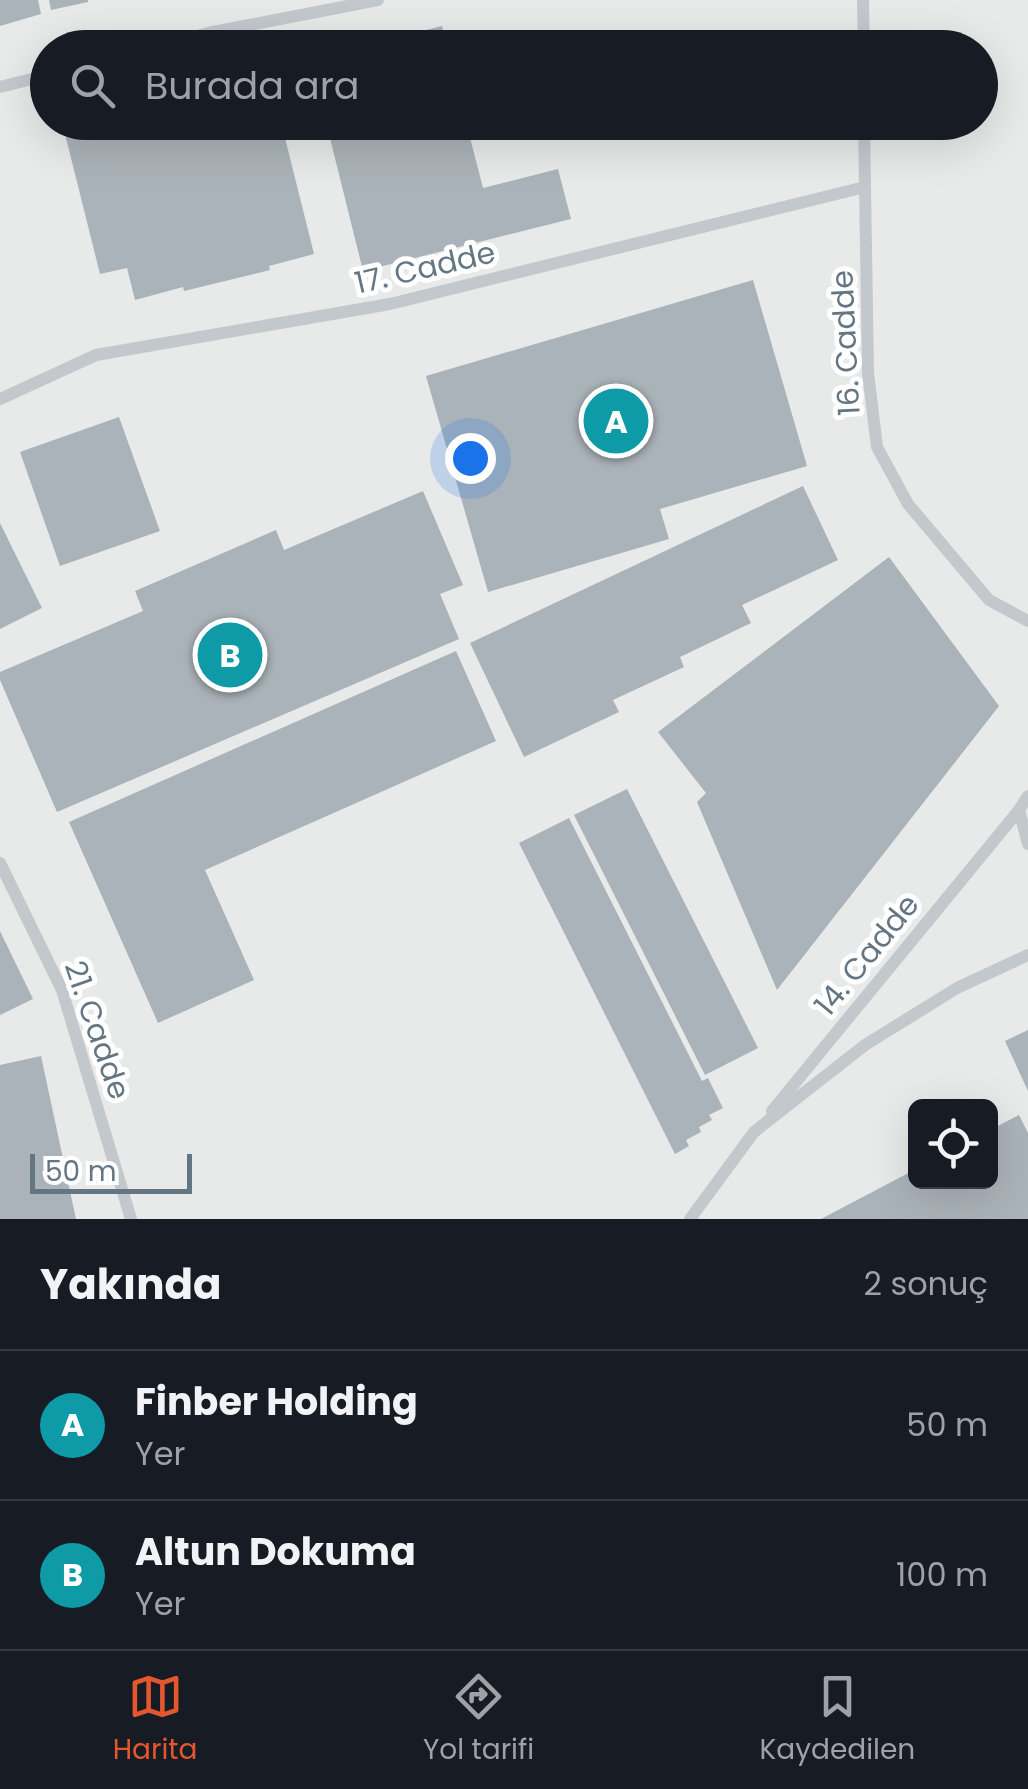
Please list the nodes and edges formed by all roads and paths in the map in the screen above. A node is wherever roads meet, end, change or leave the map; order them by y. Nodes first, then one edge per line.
1 (378, 0) edge
2 (863, 0) edge
3 (219, 30) edge
4 (864, 30) edge
5 (30, 80) edge
6 (0, 88) edge
7 (864, 140) edge
8 (865, 187) junction
9 (0, 399) edge
10 (1028, 621) edge
11 (1028, 796) edge
12 (1019, 810) junction
13 (1028, 844) edge
14 (0, 863) edge
15 (1028, 954) edge
16 (754, 1132) junction
17 (132, 1219) edge
18 (690, 1219) edge

1 - 3 lane
2 - 4 lane
5 - 6 lane
7 - 8 lane, 16. Cadde
8 - 9 lane, 17. Cadde
8 - 10 lane, 16. Cadde
11 - 12 lane, 14. Cadde
12 - 13 lane
12 - 16 lane, 14. Cadde
14 - 17 lane, 21. Cadde
15 - 16 lane
16 - 18 lane

